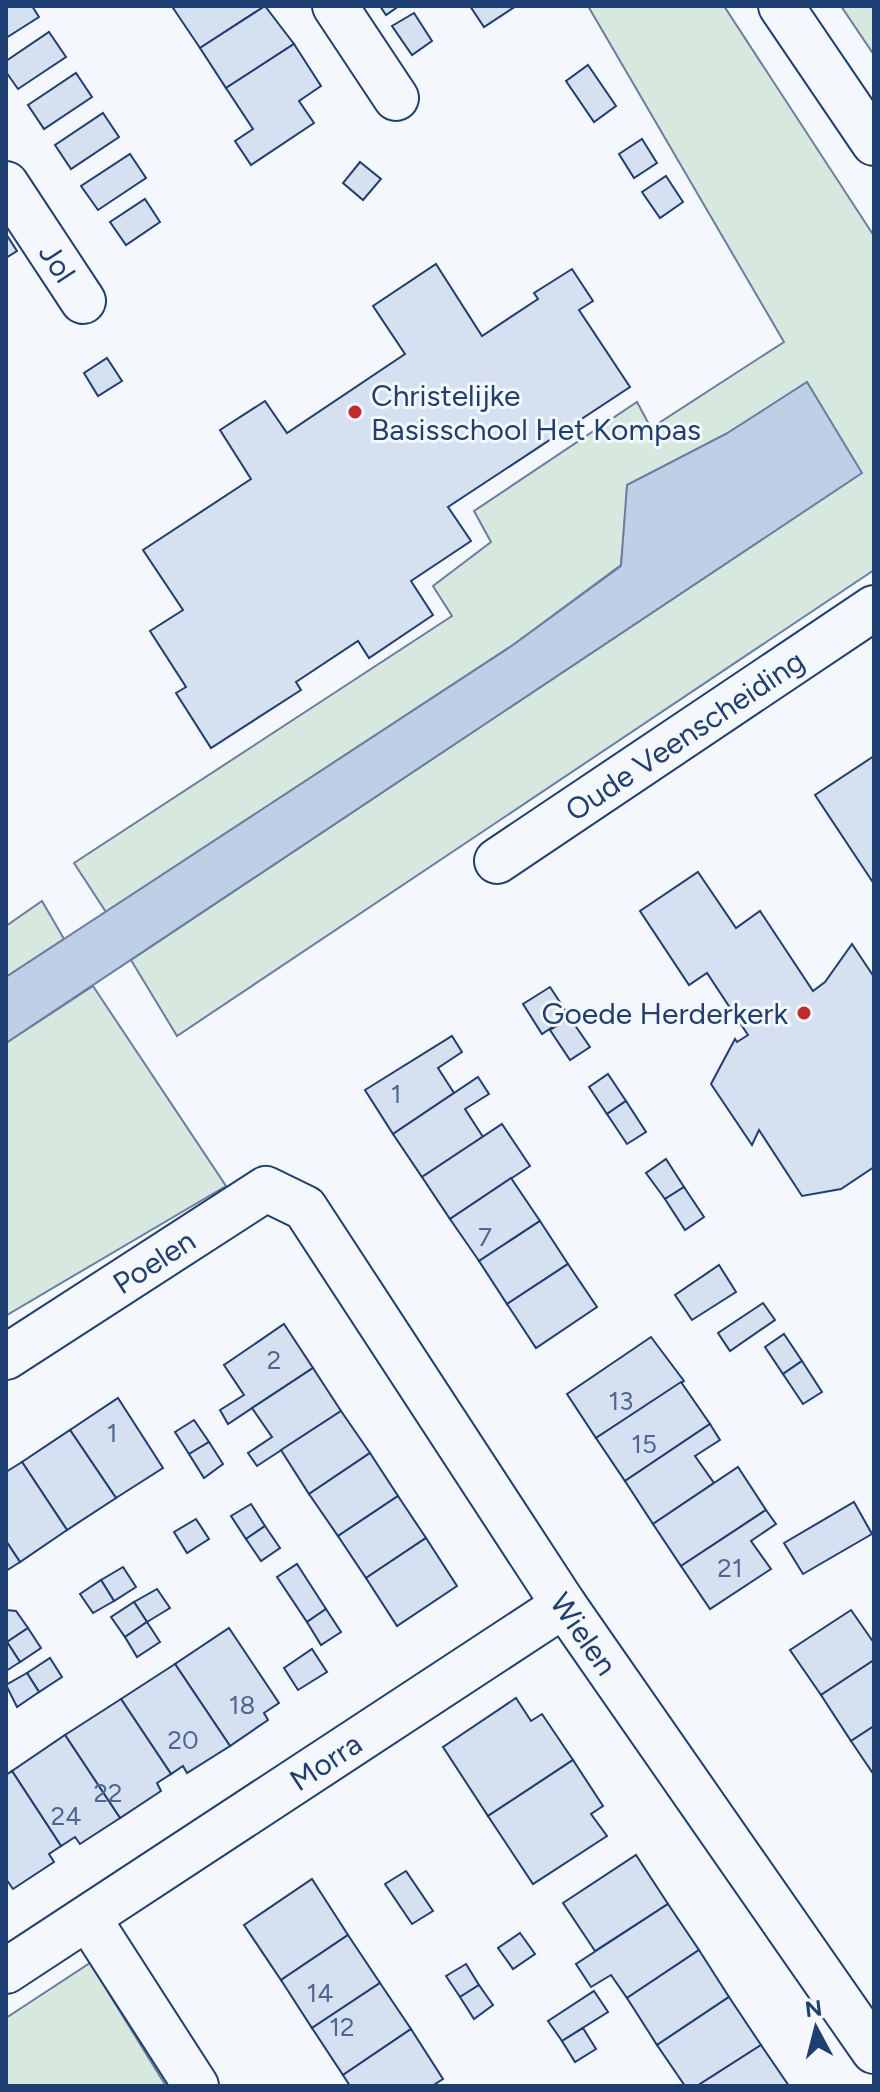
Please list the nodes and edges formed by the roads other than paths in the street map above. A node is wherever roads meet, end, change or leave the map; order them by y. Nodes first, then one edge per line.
1 (335, 6) edge
2 (781, 6) edge
3 (396, 98) dead end
4 (874, 143) edge
5 (6, 184) edge
6 (83, 301) dead end
7 (874, 608) edge
8 (497, 861) dead end
9 (305, 1208) joint
10 (6, 1357) edge
11 (564, 1605) junction
12 (88, 1918) junction
13 (6, 1971) edge
14 (874, 2051) edge
15 (196, 2086) edge

1 - 3 street
2 - 4 street
5 - 6 street, Jol
7 - 8 street, Oude Veenscheiding
9 - 10 street, Poelen
9 - 11 street, Wielen
11 - 12 street, Morra
11 - 14 street, Wielen
12 - 13 street, Morra
12 - 15 street

